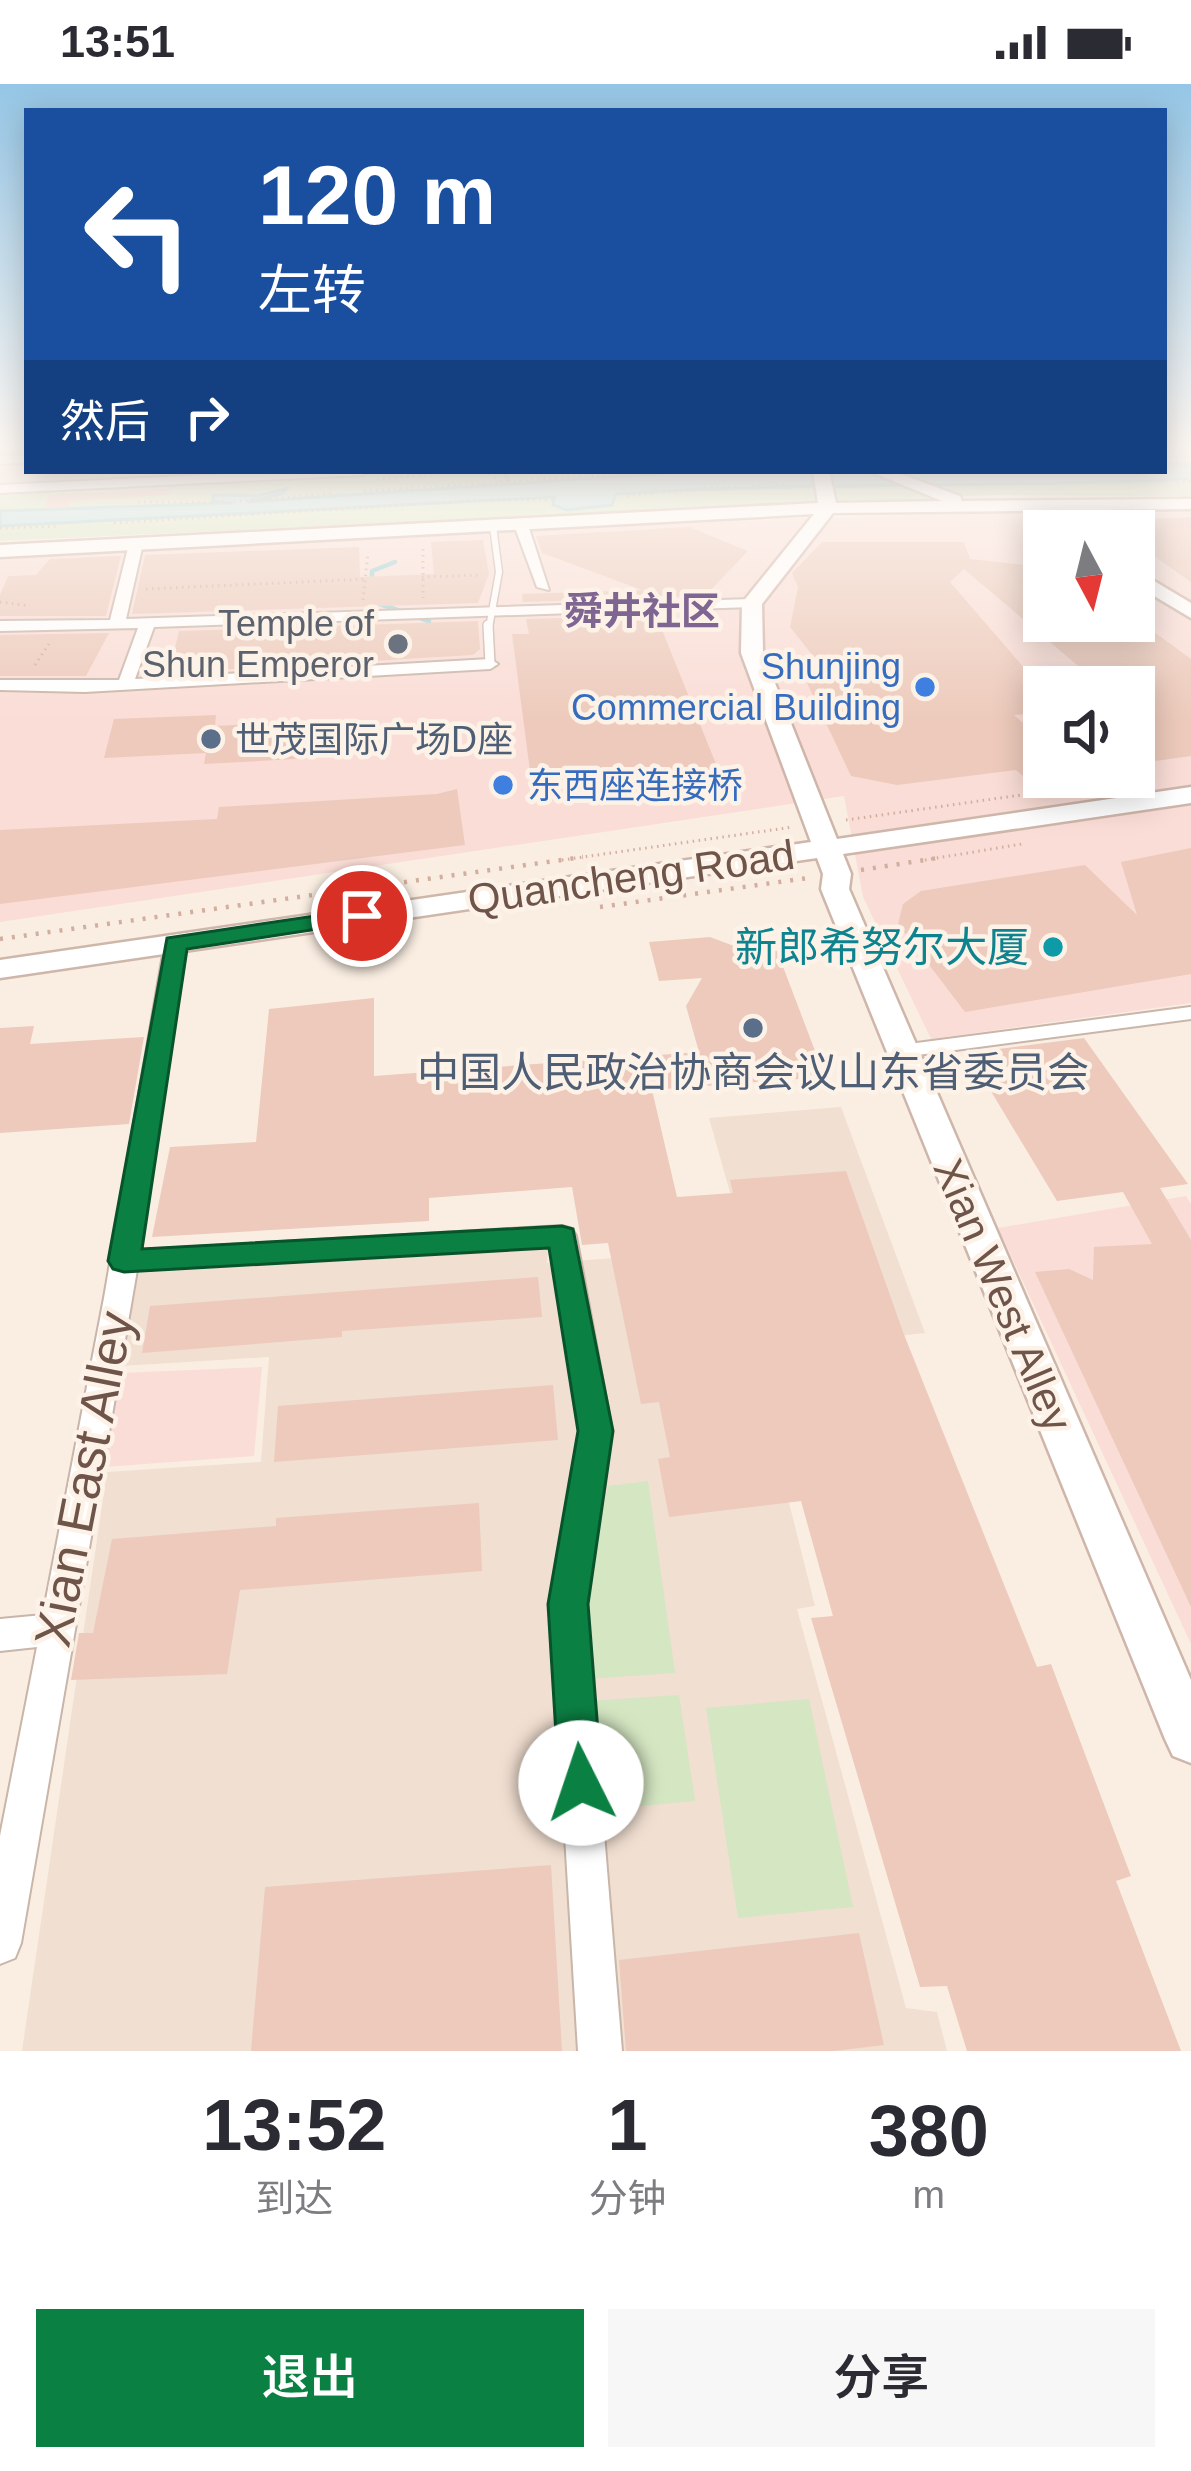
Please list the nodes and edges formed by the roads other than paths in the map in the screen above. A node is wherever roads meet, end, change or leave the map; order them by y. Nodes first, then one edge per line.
1 (219, 540) edge
2 (495, 540) edge
3 (526, 540) edge
4 (799, 540) edge
5 (136, 544) junction
6 (0, 551) edge
7 (544, 587) dead end
8 (1155, 589) edge
9 (752, 603) junction
10 (1191, 612) edge
11 (488, 614) junction
12 (117, 624) junction
13 (147, 625) junction
14 (0, 626) edge
15 (490, 664) joint
16 (0, 685) edge
17 (124, 685) junction
18 (1191, 795) edge
19 (823, 836) junction
20 (176, 943) junction
21 (0, 969) edge
22 (1191, 1013) edge
23 (901, 1051) junction
24 (124, 1261) junction
25 (54, 1629) junction
26 (0, 1635) edge
27 (1191, 1739) edge
28 (0, 1943) edge
29 (600, 2051) edge

1 - 5 main road
2 - 11 lane
3 - 7 street
4 - 9 main road
5 - 6 main road
5 - 12 street
8 - 10 main road
9 - 11 street
9 - 19 main road, Xian West Alley
11 - 13 street
11 - 15 lane
12 - 13 street
12 - 14 street
13 - 17 street
15 - 17 street
16 - 17 street
18 - 19 main road, Quancheng Road
19 - 20 main road, Quancheng Road
19 - 23 main road, Xian West Alley
20 - 21 main road, Quancheng Road
20 - 24 street, Xian East Alley
22 - 23 lane
23 - 27 main road, Xian West Alley
24 - 25 street, Xian East Alley
24 - 29 street
25 - 26 street
25 - 28 street, Xian East Alley

